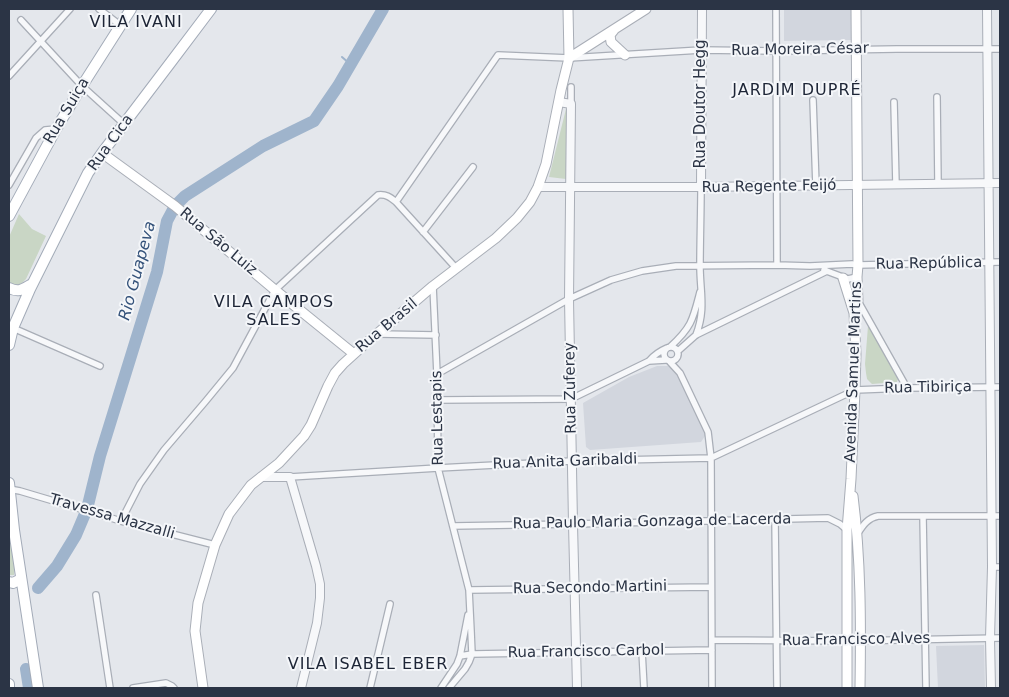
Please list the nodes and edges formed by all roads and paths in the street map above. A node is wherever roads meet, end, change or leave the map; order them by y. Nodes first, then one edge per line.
1 (70, 9) edge
2 (99, 9) edge
3 (131, 9) edge
4 (210, 9) edge
5 (568, 9) edge
6 (646, 9) edge
7 (702, 9) edge
8 (776, 9) edge
9 (856, 9) edge
10 (987, 9) edge
11 (21, 20) dead end
12 (120, 26) junction
13 (616, 28) junction
14 (41, 41) junction
15 (856, 49) junction
16 (987, 49) junction
17 (1000, 49) edge
18 (701, 50) junction
19 (776, 51) junction
20 (624, 55) junction
21 (569, 58) junction
22 (9, 76) edge
23 (82, 86) junction
24 (571, 87) dead end
25 (937, 97) dead end
26 (813, 100) dead end
27 (559, 102) junction
28 (894, 102) dead end
29 (571, 104) junction
30 (124, 124) junction
31 (56, 129) junction
32 (102, 153) junction
33 (473, 167) dead end
34 (988, 183) junction
35 (1000, 183) edge
36 (938, 184) junction
37 (9, 185) edge
38 (896, 185) junction
39 (777, 186) junction
40 (816, 186) junction
41 (857, 186) junction
42 (538, 187) junction
43 (569, 187) junction
44 (701, 187) junction
45 (396, 202) junction
46 (9, 214) edge
47 (423, 232) junction
48 (989, 262) junction
49 (1000, 262) edge
50 (777, 264) junction
51 (845, 264) junction
52 (858, 265) junction
53 (700, 266) junction
54 (810, 266) junction
55 (456, 268) junction
56 (827, 271) junction
57 (857, 277) junction
58 (842, 278) junction
59 (433, 286) junction
60 (31, 287) junction
61 (9, 288) edge
62 (275, 290) junction
63 (700, 290) junction
64 (569, 300) junction
65 (858, 301) junction
66 (854, 313) junction
67 (9, 316) edge
68 (13, 328) junction
69 (376, 334) junction
70 (436, 335) junction
71 (696, 335) junction
72 (9, 345) edge
73 (669, 348) junction
74 (354, 354) junction
75 (678, 354) junction
76 (648, 360) junction
77 (668, 360) junction
78 (100, 366) dead end
79 (680, 373) junction
80 (437, 374) junction
81 (990, 387) junction
82 (907, 388) junction
83 (1000, 388) edge
84 (855, 390) junction
85 (437, 400) junction
86 (571, 400) junction
87 (711, 458) junction
88 (572, 461) junction
89 (438, 468) junction
90 (261, 477) junction
91 (290, 478) junction
92 (851, 479) junction
93 (9, 483) edge
94 (9, 490) edge
95 (923, 516) junction
96 (991, 516) junction
97 (1000, 516) edge
98 (775, 519) junction
99 (121, 521) junction
100 (711, 521) junction
101 (573, 524) junction
102 (453, 526) junction
103 (846, 530) junction
104 (858, 533) junction
105 (216, 546) junction
106 (996, 567) edge
107 (22, 579) junction
108 (9, 582) edge
109 (711, 587) junction
110 (575, 588) junction
111 (469, 590) junction
112 (96, 596) dead end
113 (390, 604) dead end
114 (470, 606) junction
115 (990, 638) junction
116 (1000, 638) edge
117 (926, 639) junction
118 (712, 640) junction
119 (861, 640) junction
120 (776, 641) junction
121 (847, 641) junction
122 (712, 650) junction
123 (642, 651) junction
124 (577, 653) junction
125 (472, 654) junction
126 (460, 656) junction
127 (9, 684) edge
128 (173, 687) edge
129 (9, 688) edge
130 (38, 688) edge
131 (110, 688) edge
132 (133, 688) edge
133 (203, 688) edge
134 (301, 688) edge
135 (370, 688) edge
136 (442, 688) edge
137 (449, 688) edge
138 (578, 688) edge
139 (644, 688) edge
140 (712, 688) edge
141 (777, 688) edge
142 (847, 688) edge
143 (860, 688) edge
144 (926, 688) edge
145 (991, 688) edge

1 - 14 street
2 - 12 street
3 - 12 main road, Rua Suiça
4 - 30 main road, Rua Cica
5 - 21 main road
6 - 13 main road
7 - 18 street, Rua Doutor Hegg
8 - 19 street
9 - 15 main road, Avenida Samuel Martins
10 - 16 street
11 - 14 street
12 - 23 main road, Rua Suiça
13 - 20 main road
13 - 21 main road
14 - 22 street
14 - 23 street
15 - 16 street, Rua Moreira César
15 - 19 street, Rua Moreira César
15 - 41 main road, Avenida Samuel Martins
16 - 17 street, Rua Moreira César
16 - 34 street
18 - 19 street, Rua Moreira César
18 - 20 street, Rua Moreira César
18 - 44 street, Rua Doutor Hegg
19 - 39 street
20 - 21 street, Rua Moreira César
21 - 27 main road, Rua Brasil
21 - 45 street, Rua Moreira César
23 - 30 street
23 - 31 main road, Rua Suiça
24 - 29 street, Rua Zuferey
25 - 36 street
26 - 40 street
27 - 29 street
27 - 42 main road, Rua Brasil
28 - 38 street
29 - 43 street, Rua Zuferey
30 - 32 main road, Rua Cica
31 - 37 street
31 - 46 main road, Rua Suiça
32 - 60 main road, Rua Cica
32 - 62 main road, Rua São Luiz
33 - 47 street
34 - 35 street, Rua Regente Feijó
34 - 36 street, Rua Regente Feijó
34 - 48 street
36 - 38 street, Rua Regente Feijó
38 - 41 street, Rua Regente Feijó
39 - 40 street, Rua Regente Feijó
39 - 44 street, Rua Regente Feijó
39 - 50 street
40 - 41 street, Rua Regente Feijó
41 - 52 main road, Avenida Samuel Martins
42 - 43 street, Rua Regente Feijó
42 - 55 main road, Rua Brasil
43 - 44 street, Rua Regente Feijó
43 - 64 street, Rua Zuferey
44 - 53 street, Rua Doutor Hegg
45 - 47 street
45 - 62 street
47 - 55 street
48 - 49 street, Rua República
48 - 52 street, Rua República
48 - 81 street
50 - 53 street
50 - 54 street
51 - 52 street
51 - 54 street
51 - 58 street
52 - 57 main road, Avenida Samuel Martins
53 - 63 street, Rua Doutor Hegg
53 - 64 street
54 - 56 street
55 - 59 main road, Rua Brasil
56 - 58 street
56 - 71 street
57 - 58 street
57 - 65 main road, Avenida Samuel Martins
58 - 66 main road
59 - 69 main road, Rua Brasil
59 - 70 street, Rua Lestapis
60 - 61 main road
60 - 68 main road, Rua Cica
62 - 74 main road, Rua São Luiz
62 - 99 street
63 - 71 street, Rua Doutor Hegg
63 - 73 street, Rua Doutor Hegg
64 - 80 street
64 - 86 street, Rua Zuferey
65 - 66 main road, Avenida Samuel Martins
65 - 82 street
66 - 84 main road, Avenida Samuel Martins
67 - 68 main road
68 - 72 main road, Rua Cica
68 - 78 street
69 - 70 street
69 - 74 main road, Rua Brasil
70 - 80 street, Rua Lestapis
71 - 75 street
73 - 75 street
73 - 76 street, Rua Doutor Hegg
73 - 77 street
74 - 90 main road, Rua Brasil
75 - 77 street
75 - 79 street
76 - 77 street
76 - 86 street, Rua Doutor Hegg
77 - 79 street
79 - 87 street
80 - 85 street, Rua Lestapis
81 - 82 street, Rua Tibiriça
81 - 83 street, Rua Tibiriça
81 - 96 street
82 - 84 street, Rua Tibiriça
84 - 87 street, Rua Anita Garibaldi
84 - 92 main road, Avenida Samuel Martins
85 - 86 street
85 - 89 street, Rua Lestapis
86 - 88 street, Rua Zuferey
87 - 88 street, Rua Anita Garibaldi
87 - 100 street
88 - 89 street, Rua Anita Garibaldi
88 - 101 street, Rua Zuferey
89 - 91 street, Rua Anita Garibaldi
89 - 102 street, Rua Lestapis
90 - 91 street, Rua Anita Garibaldi
90 - 105 main road, Rua Brasil
91 - 134 street
92 - 103 main road, Avenida Samuel Martins
92 - 104 main road, Avenida Samuel Martins
93 - 94 main road
94 - 99 street, Travessa Mazzalli
94 - 107 main road
95 - 96 street
95 - 104 street
95 - 117 street
96 - 97 street
96 - 106 street
98 - 100 street, Rua Paulo Maria Gonzaga de Lacerda
98 - 103 street, Rua Paulo Maria Gonzaga de Lacerda
98 - 120 street
99 - 105 street, Travessa Mazzalli
100 - 101 street, Rua Paulo Maria Gonzaga de Lacerda
100 - 109 street
101 - 102 street, Rua Paulo Maria Gonzaga de Lacerda
101 - 110 street, Rua Zuferey
102 - 111 street, Rua Lestapis
103 - 104 main road
103 - 121 main road, Avenida Samuel Martins
104 - 119 main road, Avenida Samuel Martins
105 - 133 main road, Rua Brasil
106 - 115 street
107 - 108 main road
107 - 130 main road
109 - 110 street, Rua Secondo Martini
109 - 118 street
110 - 111 street, Rua Secondo Martini
110 - 124 street, Rua Zuferey
111 - 114 street, Rua Lestapis
112 - 131 street
113 - 135 street
114 - 125 street, Rua Lestapis
114 - 126 street, Rua Lestapis
115 - 116 street, Rua Francisco Alves
115 - 117 street, Rua Francisco Alves
115 - 145 street
117 - 119 street, Rua Francisco Alves
117 - 144 street
118 - 120 street, Rua Francisco Alves
118 - 122 street
119 - 121 street, Rua Francisco Alves
119 - 143 main road, Avenida Samuel Martins
120 - 121 street, Rua Francisco Alves
120 - 141 street
121 - 142 main road, Avenida Samuel Martins
122 - 123 street, Rua Francisco Carbol
122 - 140 street
123 - 124 street, Rua Francisco Carbol
123 - 139 street
124 - 125 street, Rua Francisco Carbol
124 - 138 street, Rua Zuferey
125 - 126 street, Rua Francisco Carbol
125 - 137 street
126 - 136 street, Rua Lestapis
127 - 129 main road
128 - 132 street

